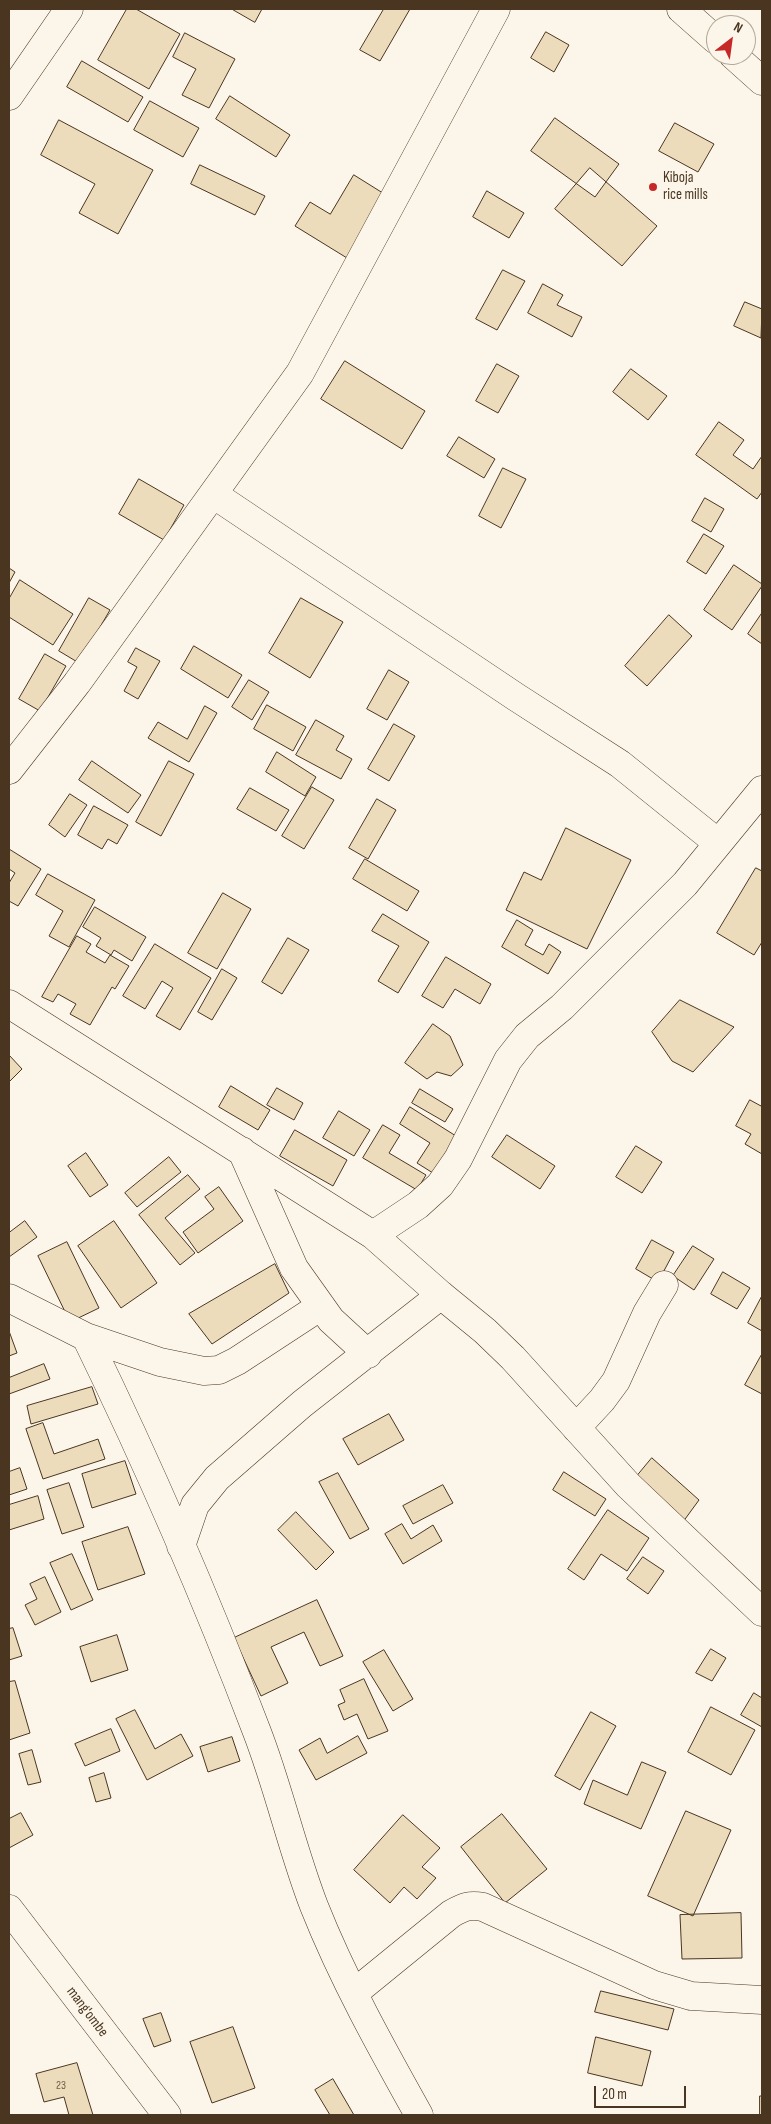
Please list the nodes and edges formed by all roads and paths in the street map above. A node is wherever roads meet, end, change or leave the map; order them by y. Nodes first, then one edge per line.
1 (69, 9) edge
2 (496, 9) edge
3 (682, 9) edge
4 (706, 31) edge
5 (744, 65) edge
6 (762, 81) edge
7 (9, 96) edge
8 (213, 494) junction
9 (9, 770) edge
10 (762, 790) edge
11 (718, 843) junction
12 (9, 1004) edge
13 (242, 1152) junction
14 (374, 1235) junction
15 (664, 1284) dead end
16 (441, 1295) junction
17 (9, 1298) edge
18 (321, 1306) junction
19 (86, 1337) junction
20 (368, 1354) junction
21 (576, 1428) junction
22 (181, 1546) junction
23 (762, 1612) edge
24 (9, 1909) edge
25 (354, 1993) junction
26 (762, 2000) edge
27 (161, 2114) edge
28 (419, 2115) edge

1 - 7 main road
2 - 8 main road
3 - 4 main road
5 - 6 main road
8 - 9 main road
8 - 11 main road
10 - 11 main road
11 - 14 main road
12 - 13 main road
13 - 14 main road
13 - 18 main road
14 - 16 main road
15 - 21 main road
16 - 20 main road
16 - 21 main road
17 - 19 main road
18 - 19 main road
18 - 20 main road
19 - 22 main road
20 - 22 main road
21 - 23 main road
22 - 25 main road
24 - 27 main road, mang'ombe
25 - 26 main road
25 - 28 main road

